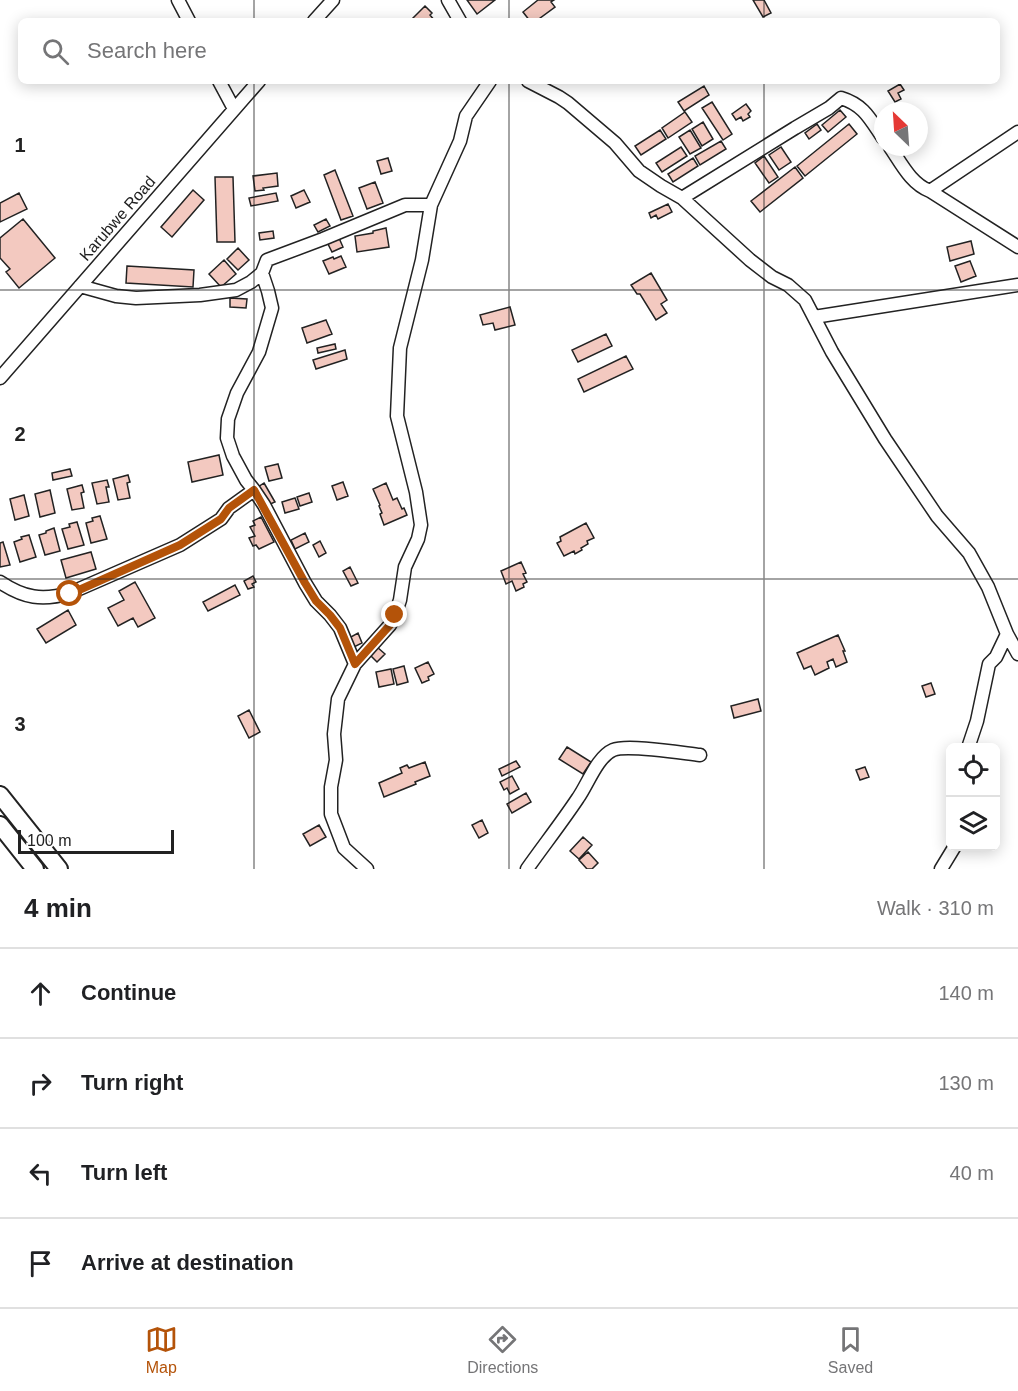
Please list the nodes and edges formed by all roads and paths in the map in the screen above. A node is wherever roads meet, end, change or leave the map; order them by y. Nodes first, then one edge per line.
1 (178, 0) edge
2 (333, 0) edge
3 (448, 0) edge
4 (187, 18) edge
5 (317, 18) edge
6 (458, 18) edge
7 (221, 84) edge
8 (256, 84) edge
9 (488, 84) edge
10 (534, 84) edge
11 (234, 109) junction
12 (874, 125) edge
13 (1018, 132) edge
14 (896, 156) edge
15 (930, 191) junction
16 (682, 198) junction
17 (431, 205) junction
18 (1018, 247) edge
19 (262, 273) junction
20 (1018, 285) edge
21 (80, 286) junction
22 (814, 317) junction
23 (0, 378) edge
24 (254, 490) junction
25 (0, 582) edge
26 (1007, 634) junction
27 (1018, 654) edge
28 (355, 664) junction
29 (969, 743) edge
30 (700, 756) dead end
31 (0, 795) edge
32 (0, 825) edge
33 (952, 851) edge
34 (35, 869) edge
35 (59, 869) edge
36 (367, 869) edge
37 (527, 869) edge
38 (941, 869) edge

1 - 4 street
2 - 5 street
3 - 6 street
7 - 11 street
8 - 11 street, Karubwe Road
9 - 17 street
10 - 16 street
11 - 21 street, Karubwe Road
12 - 16 street
13 - 15 street
14 - 15 street
15 - 18 street
16 - 22 street
17 - 19 street
17 - 28 street
19 - 21 street
19 - 24 street
20 - 22 street
21 - 23 street, Karubwe Road
22 - 26 street
24 - 25 street
24 - 28 street
26 - 27 street
26 - 29 street
28 - 36 street
30 - 37 street
31 - 35 highway
32 - 34 highway
33 - 38 street

